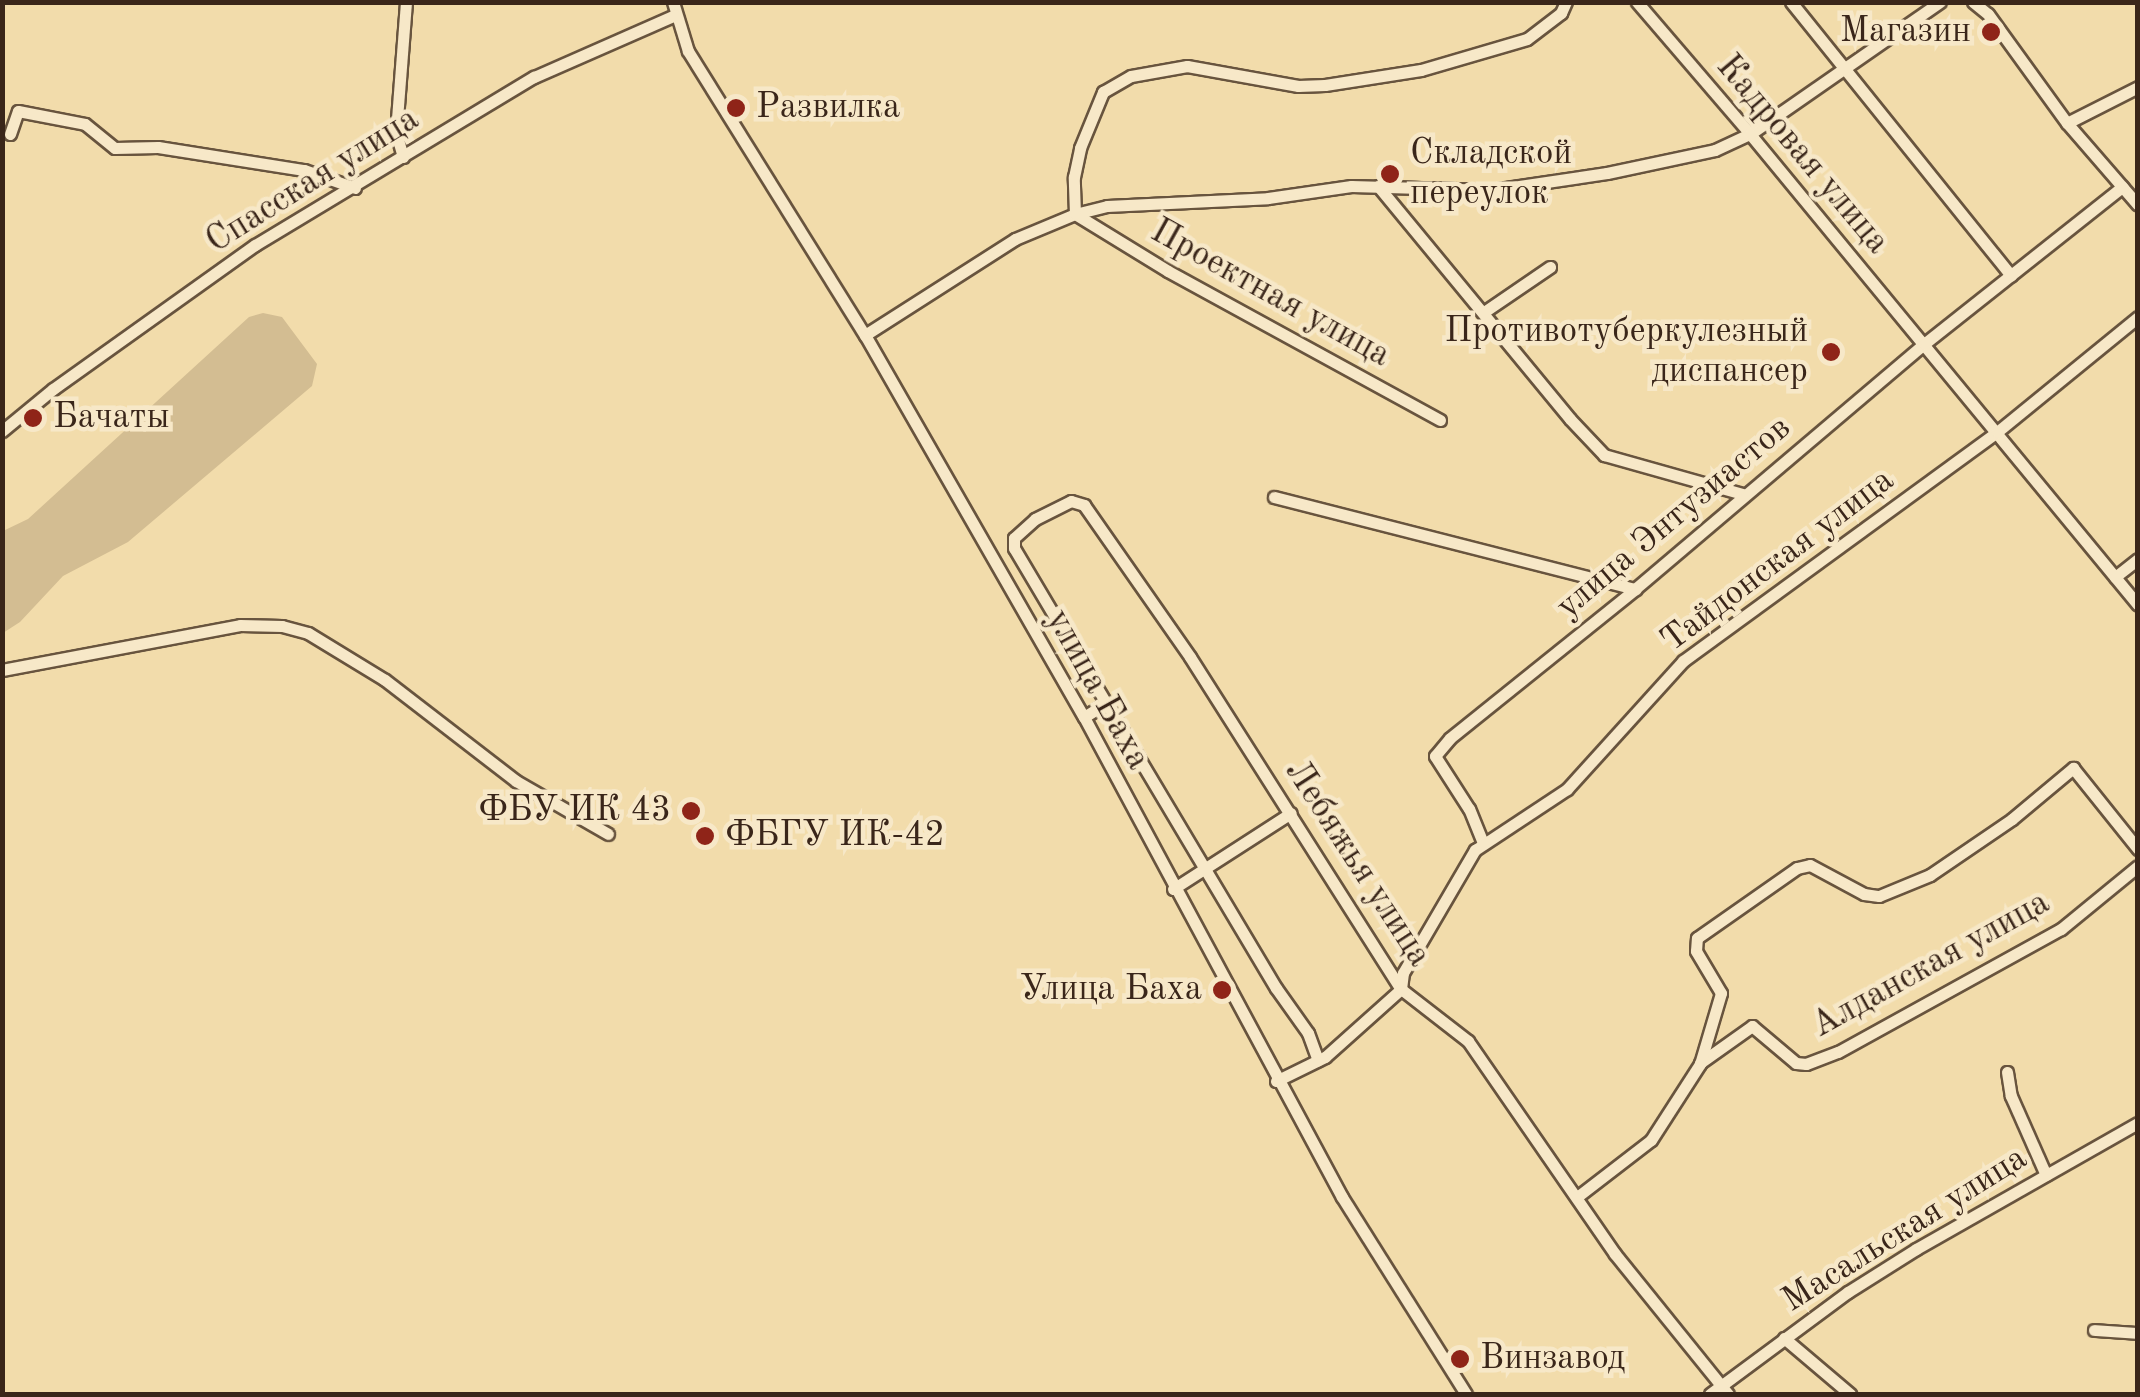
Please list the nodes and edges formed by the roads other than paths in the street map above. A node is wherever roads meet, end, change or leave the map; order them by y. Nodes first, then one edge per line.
1 (406, 2) edge
2 (1566, 2) edge
3 (1636, 2) edge
4 (1790, 2) edge
5 (1940, 2) edge
6 (1973, 2) edge
7 (674, 9) edge
8 (1845, 68) junction
9 (2138, 87) edge
10 (2067, 123) junction
11 (10, 134) dead end
12 (1750, 134) junction
13 (403, 157) junction
14 (1378, 186) junction
15 (2122, 187) junction
16 (355, 188) junction
17 (2138, 205) edge
18 (1075, 214) junction
19 (1550, 267) dead end
20 (2011, 276) junction
21 (1484, 312) junction
22 (2138, 317) edge
23 (865, 334) junction
24 (1924, 344) junction
25 (1440, 420) dead end
26 (2, 431) edge
27 (1997, 432) junction
28 (1743, 494) junction
29 (1274, 498) dead end
30 (2138, 559) edge
31 (2116, 577) junction
32 (1635, 589) junction
33 (2138, 605) edge
34 (2, 670) edge
35 (1106, 703) junction
36 (1084, 717) junction
37 (1291, 813) junction
38 (608, 834) dead end
39 (1483, 843) junction
40 (2138, 849) edge
41 (2138, 866) edge
42 (1206, 867) junction
43 (1173, 889) junction
44 (1401, 989) junction
45 (1318, 1060) junction
46 (1700, 1064) junction
47 (2007, 1072) dead end
48 (1276, 1081) junction
49 (2138, 1123) edge
50 (2046, 1176) junction
51 (1577, 1197) junction
52 (2094, 1330) dead end
53 (2138, 1332) edge
54 (1784, 1338) junction
55 (1724, 1390) edge
56 (1466, 1394) edge
57 (1710, 1394) edge
58 (1850, 1394) edge

1 - 13 street
2 - 18 street
3 - 12 street, Кадровая улица
4 - 8 street
5 - 8 street
6 - 10 street
7 - 13 street, Спасская улица
7 - 23 street, улица Баха
8 - 12 street
8 - 20 street
9 - 10 street
10 - 15 street
11 - 16 street
12 - 14 street
12 - 24 street, Кадровая улица
13 - 16 street, Спасская улица
14 - 18 street
14 - 21 street
15 - 17 street
15 - 20 street, улица Энтузиастов
16 - 26 street, Спасская улица
18 - 23 street
18 - 25 street, Проектная улица
19 - 21 street
20 - 24 street, улица Энтузиастов
21 - 28 street
22 - 27 street, Тайдонская улица
23 - 36 street, улица Баха
24 - 27 street, Кадровая улица
24 - 28 street, улица Энтузиастов
27 - 31 street, Кадровая улица
27 - 39 street, Тайдонская улица
28 - 32 street, улица Энтузиастов
29 - 32 street
30 - 31 street
31 - 33 street, Кадровая улица
32 - 39 street, улица Энтузиастов
34 - 38 street
35 - 36 street
35 - 37 street, Лебяжья улица
35 - 42 street
36 - 43 street, улица Баха
37 - 42 street
37 - 44 street, Лебяжья улица
39 - 44 street, Тайдонская улица
40 - 46 street
41 - 46 street, Алданская улица
42 - 43 street
42 - 45 street
43 - 48 street, улица Баха
44 - 45 street, Тайдонская улица
44 - 51 street, Лебяжья улица
45 - 48 street, Тайдонская улица
46 - 51 street
47 - 50 street
48 - 56 street, улица Баха
49 - 50 street, Масальская улица
50 - 54 street, Масальская улица
51 - 55 street, Лебяжья улица
52 - 53 street
54 - 55 street, Масальская улица
54 - 58 street
55 - 57 street, Масальская улица

